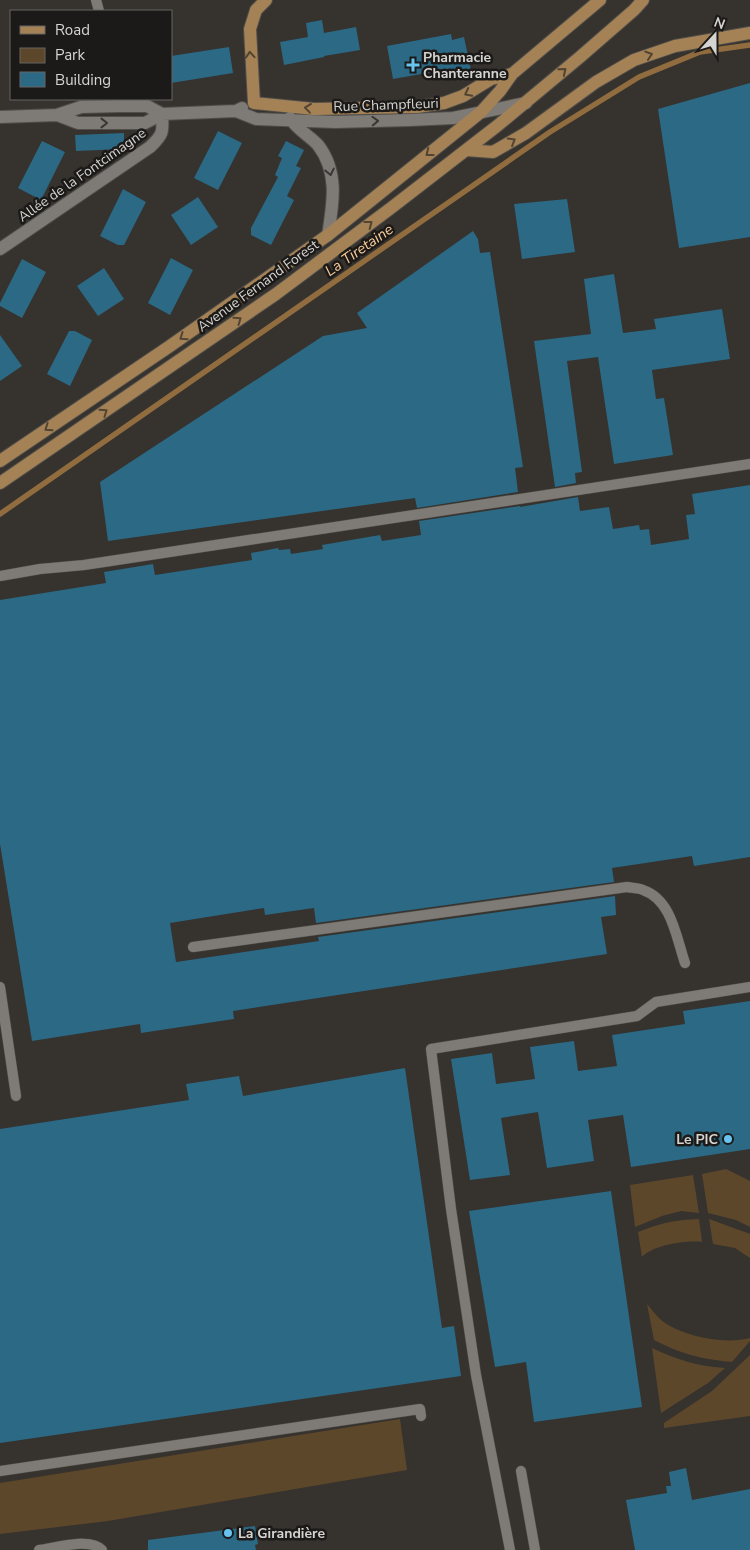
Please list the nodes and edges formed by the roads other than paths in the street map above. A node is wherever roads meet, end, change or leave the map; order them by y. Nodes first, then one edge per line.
1 (266, 0) edge
2 (600, 0) edge
3 (643, 0) edge
4 (750, 33) edge
5 (512, 74) junction
6 (526, 102) junction
7 (254, 103) junction
8 (287, 105) junction
9 (236, 111) junction
10 (481, 112) junction
11 (162, 114) junction
12 (0, 117) edge
13 (291, 120) junction
14 (466, 150) junction
15 (328, 235) junction
16 (0, 249) edge
17 (0, 461) edge
18 (750, 464) edge
19 (0, 483) edge
20 (0, 576) edge
21 (193, 947) dead end
22 (685, 963) dead end
23 (0, 987) edge
24 (750, 987) edge
25 (16, 1096) dead end
26 (421, 1416) dead end
27 (0, 1471) edge
28 (521, 1471) dead end
29 (39, 1550) edge
30 (102, 1550) edge
31 (510, 1550) edge
32 (535, 1550) edge

7 -> 1 main road
2 - 5 main road
6 -> 3 main road, Avenue Fernand Forest
14 -> 4 main road
5 -> 8 main road
5 - 10 main road, Avenue Fernand Forest
6 - 10 street, Rue Champfleuri
6 - 14 main road, Avenue Fernand Forest
7 - 8 main road
7 - 9 street, Rue Champfleuri
8 - 13 street
9 - 11 street, Rue Champfleuri
9 - 13 street, Rue Champfleuri
13 -> 10 street, Rue Champfleuri
10 -> 15 main road, Avenue Fernand Forest
11 - 12 street, Rue Champfleuri
11 - 16 street, Allée de la Fontcimagne
13 -> 15 street
19 -> 14 main road, Avenue Fernand Forest
15 -> 17 main road, Avenue Fernand Forest
18 - 20 lane
21 - 22 lane
23 - 25 lane
24 - 31 lane
26 - 27 lane
28 - 32 lane
29 - 30 lane

